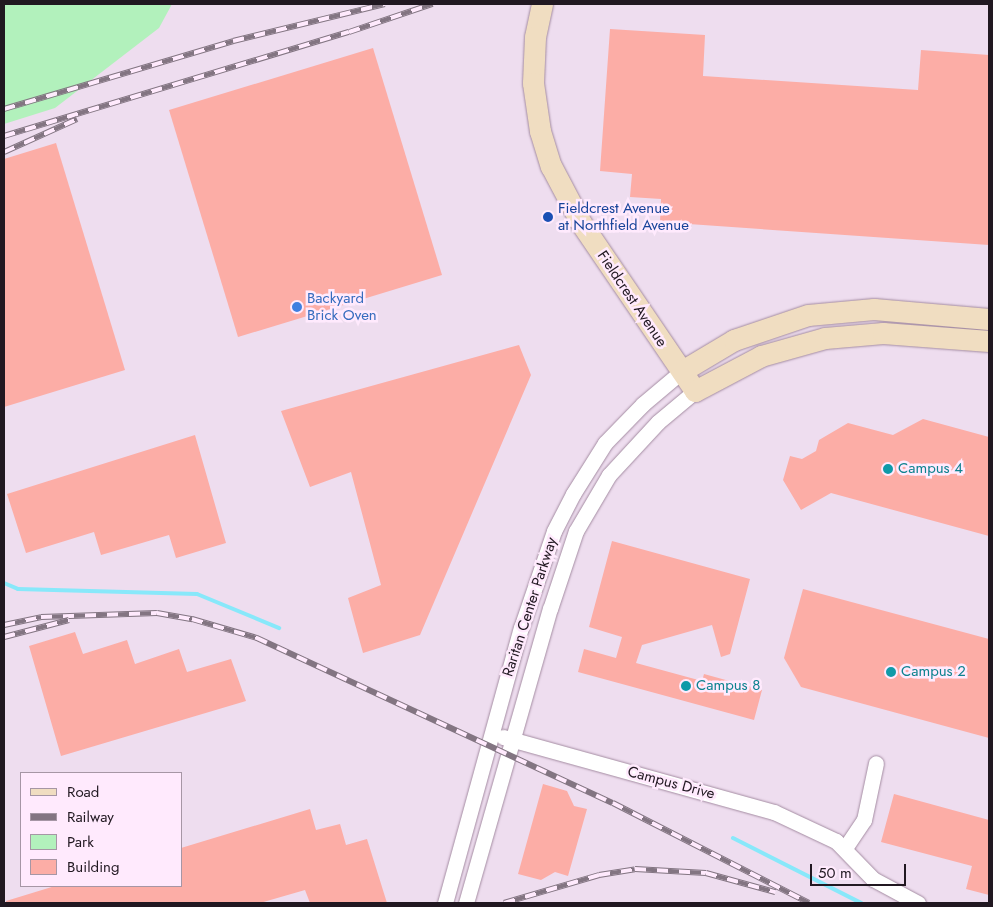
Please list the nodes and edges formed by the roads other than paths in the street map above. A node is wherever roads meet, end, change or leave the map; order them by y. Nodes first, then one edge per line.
1 (542, 4) edge
2 (989, 319) edge
3 (989, 341) edge
4 (682, 371) junction
5 (695, 391) junction
6 (492, 734) junction
7 (513, 740) junction
8 (876, 763) dead end
9 (845, 848) junction
10 (445, 903) edge
11 (466, 903) edge
12 (918, 903) edge

1 - 4 street, Fieldcrest Avenue
2 - 4 street, Raritan Center Parkway
3 - 5 street, Raritan Center Parkway
4 - 5 street, Fieldcrest Avenue
4 - 6 street, Raritan Center Parkway
5 - 7 street, Raritan Center Parkway
6 - 7 street, Campus Drive
6 - 10 street, Raritan Center Parkway
7 - 9 street, Campus Drive
7 - 11 street, Raritan Center Parkway
8 - 9 street
9 - 12 street, Campus Drive

